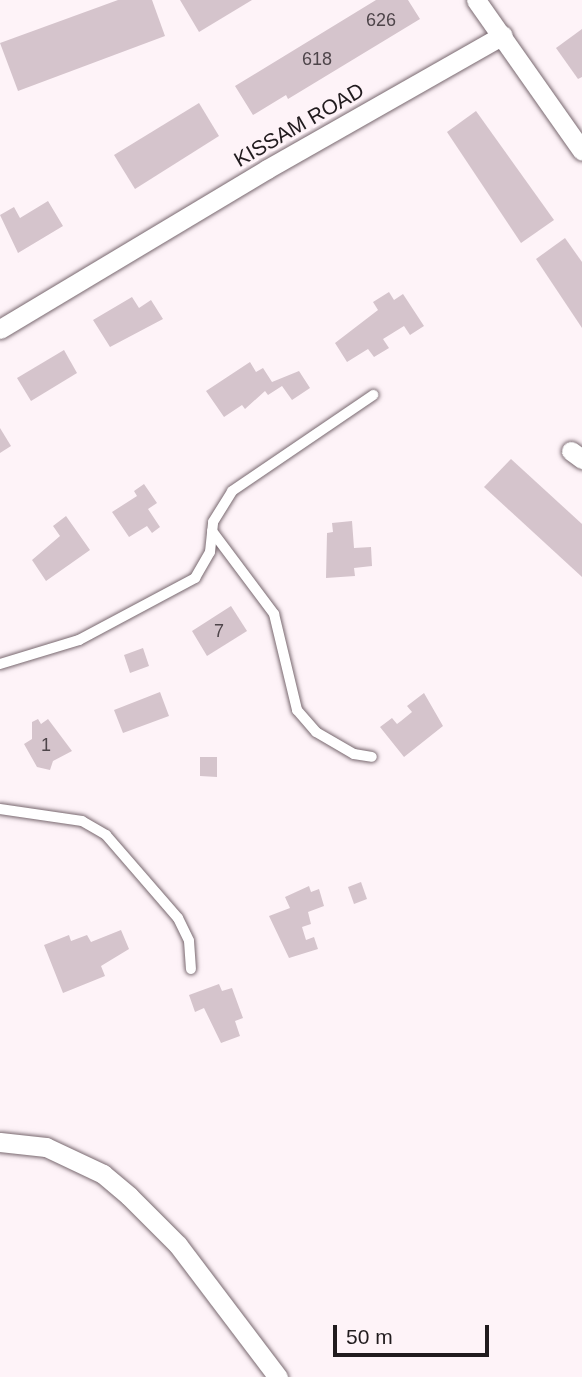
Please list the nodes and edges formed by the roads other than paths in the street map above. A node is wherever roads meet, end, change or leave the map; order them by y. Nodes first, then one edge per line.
1 (476, 0) edge
2 (503, 36) junction
3 (581, 146) edge
4 (0, 329) edge
5 (373, 395) dead end
6 (212, 531) junction
7 (0, 664) edge
8 (372, 757) dead end
9 (0, 809) edge
10 (191, 969) dead end
11 (0, 1142) edge
12 (278, 1377) edge

1 - 2 street
2 - 3 street
2 - 4 street, KISSAM ROAD
5 - 6 lane
6 - 7 lane
6 - 8 lane
9 - 10 lane
11 - 12 street

